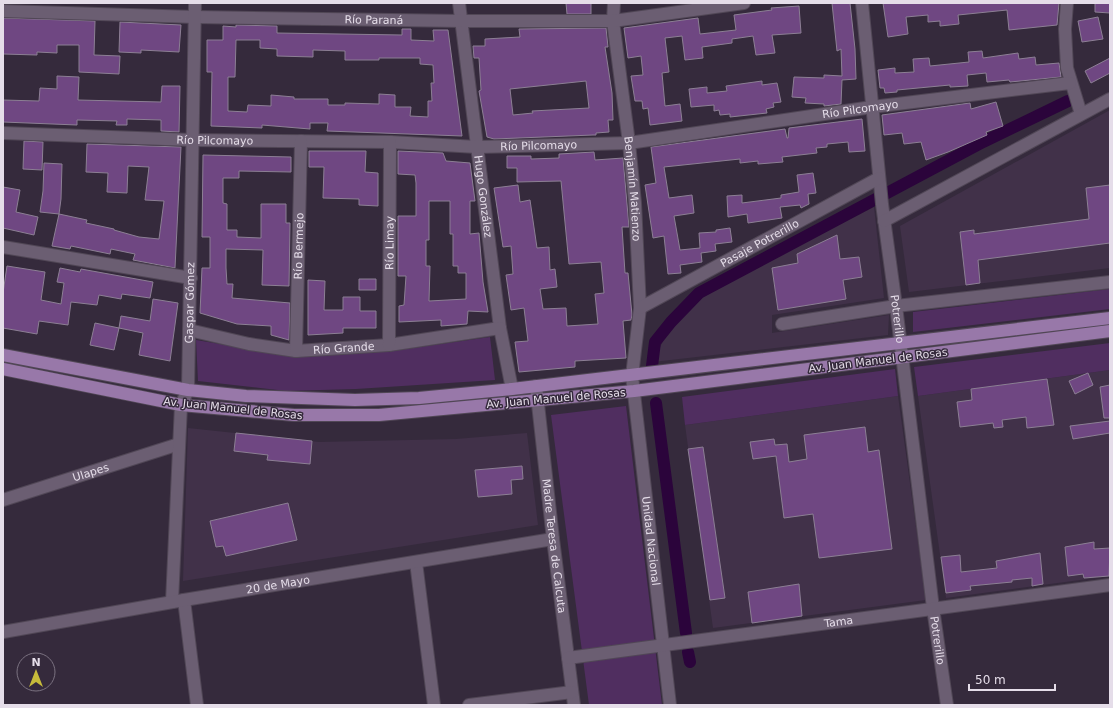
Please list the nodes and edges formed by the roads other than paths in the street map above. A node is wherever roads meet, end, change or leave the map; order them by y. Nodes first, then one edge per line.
1 (195, 3) edge
2 (458, 3) edge
3 (614, 3) edge
4 (744, 3) edge
5 (862, 3) edge
6 (1067, 3) edge
7 (3, 11) edge
8 (194, 17) junction
9 (462, 21) junction
10 (613, 21) junction
11 (1070, 83) junction
12 (1110, 99) edge
13 (872, 107) junction
14 (1081, 114) junction
15 (3, 133) edge
16 (192, 140) junction
17 (301, 141) junction
18 (390, 142) junction
19 (629, 143) junction
20 (477, 147) junction
21 (879, 178) junction
22 (884, 221) junction
23 (3, 247) edge
24 (191, 278) junction
25 (1110, 282) edge
26 (896, 306) junction
27 (640, 308) junction
28 (1110, 318) edge
29 (782, 324) dead end
30 (500, 328) junction
31 (189, 330) junction
32 (1110, 332) edge
33 (901, 344) junction
34 (389, 345) junction
35 (296, 351) junction
36 (3, 355) edge
37 (903, 357) junction
38 (3, 369) edge
39 (632, 376) junction
40 (536, 386) junction
41 (512, 389) junction
42 (188, 390) junction
43 (634, 391) junction
44 (538, 400) junction
45 (181, 404) junction
46 (179, 444) junction
47 (3, 500) edge
48 (553, 539) junction
49 (416, 562) junction
50 (1110, 585) edge
51 (184, 600) junction
52 (172, 602) junction
53 (933, 608) junction
54 (3, 632) edge
55 (664, 646) junction
56 (568, 658) junction
57 (572, 692) junction
58 (197, 705) edge
59 (434, 705) edge
60 (469, 705) edge
61 (574, 705) edge
62 (670, 705) edge
63 (947, 705) edge

1 - 8 street, Gaspar Gómez
2 - 9 street, Hugo González
3 - 10 street, Benjamín Matienzo
4 - 10 street, Río Paraná
5 - 13 street, Potrerillo
6 - 11 street
7 - 8 street, Río Paraná
8 - 9 street, Río Paraná
8 - 16 street, Gaspar Gómez
9 - 10 street, Río Paraná
9 - 20 street, Hugo González
10 - 19 street, Benjamín Matienzo
11 - 13 street, Río Pilcomayo
11 - 14 street
12 - 14 street
13 - 19 street, Río Pilcomayo
13 - 21 street, Potrerillo
14 - 22 street
15 - 16 street, Río Pilcomayo
16 - 17 street, Río Pilcomayo
16 - 24 street, Gaspar Gómez
17 - 18 street, Río Pilcomayo
17 - 35 street, Río Bermejo
18 - 20 street, Río Pilcomayo
18 - 34 street, Río Limay
19 - 20 street, Río Pilcomayo
19 - 27 street, Benjamín Matienzo
20 - 30 street, Hugo González
21 - 22 street, Potrerillo
21 - 27 street, Pasaje Potrerillo
22 - 26 street, Potrerillo
23 - 24 street
24 - 31 street, Gaspar Gómez
25 - 26 street
26 - 29 street
26 - 33 street, Potrerillo
27 - 39 street, Benjamín Matienzo
28 - 33 main road, Av. Juan Manuel de Rosas
30 - 34 street, Río Grande
30 - 41 street, Hugo González
31 - 35 street, Río Grande
31 - 42 street, Gaspar Gómez
32 - 37 main road, Av. Juan Manuel de Rosas
33 - 37 street, Potrerillo
33 - 39 main road, Av. Juan Manuel de Rosas
34 - 35 street, Río Grande
36 - 42 main road, Av. Juan Manuel de Rosas
37 - 43 main road, Av. Juan Manuel de Rosas
37 - 53 street, Potrerillo
38 - 45 main road, Av. Juan Manuel de Rosas
39 - 40 main road, Av. Juan Manuel de Rosas
39 - 43 street, Unidad Nacional
40 - 41 main road, Av. Juan Manuel de Rosas
40 - 44 street, Madre Teresa de Calcuta
41 - 42 main road, Av. Juan Manuel de Rosas
42 - 45 street, Gaspar Gómez
43 - 44 main road, Av. Juan Manuel de Rosas
43 - 55 street, Unidad Nacional
44 - 45 main road, Av. Juan Manuel de Rosas
44 - 48 street, Madre Teresa de Calcuta
45 - 46 street, Gaspar Gómez
46 - 47 street, Ulapes
46 - 52 street, Gaspar Gómez
48 - 49 street, 20 de Mayo
48 - 56 street, Madre Teresa de Calcuta
49 - 51 street, 20 de Mayo
49 - 59 street
50 - 53 street, Tama
51 - 52 street, 20 de Mayo
51 - 58 street
52 - 54 street, 20 de Mayo
53 - 55 street, Tama
53 - 63 street, Potrerillo
55 - 56 street, Tama
55 - 62 street, Unidad Nacional
56 - 57 street, Madre Teresa de Calcuta
57 - 60 street
57 - 61 street, Madre Teresa de Calcuta

